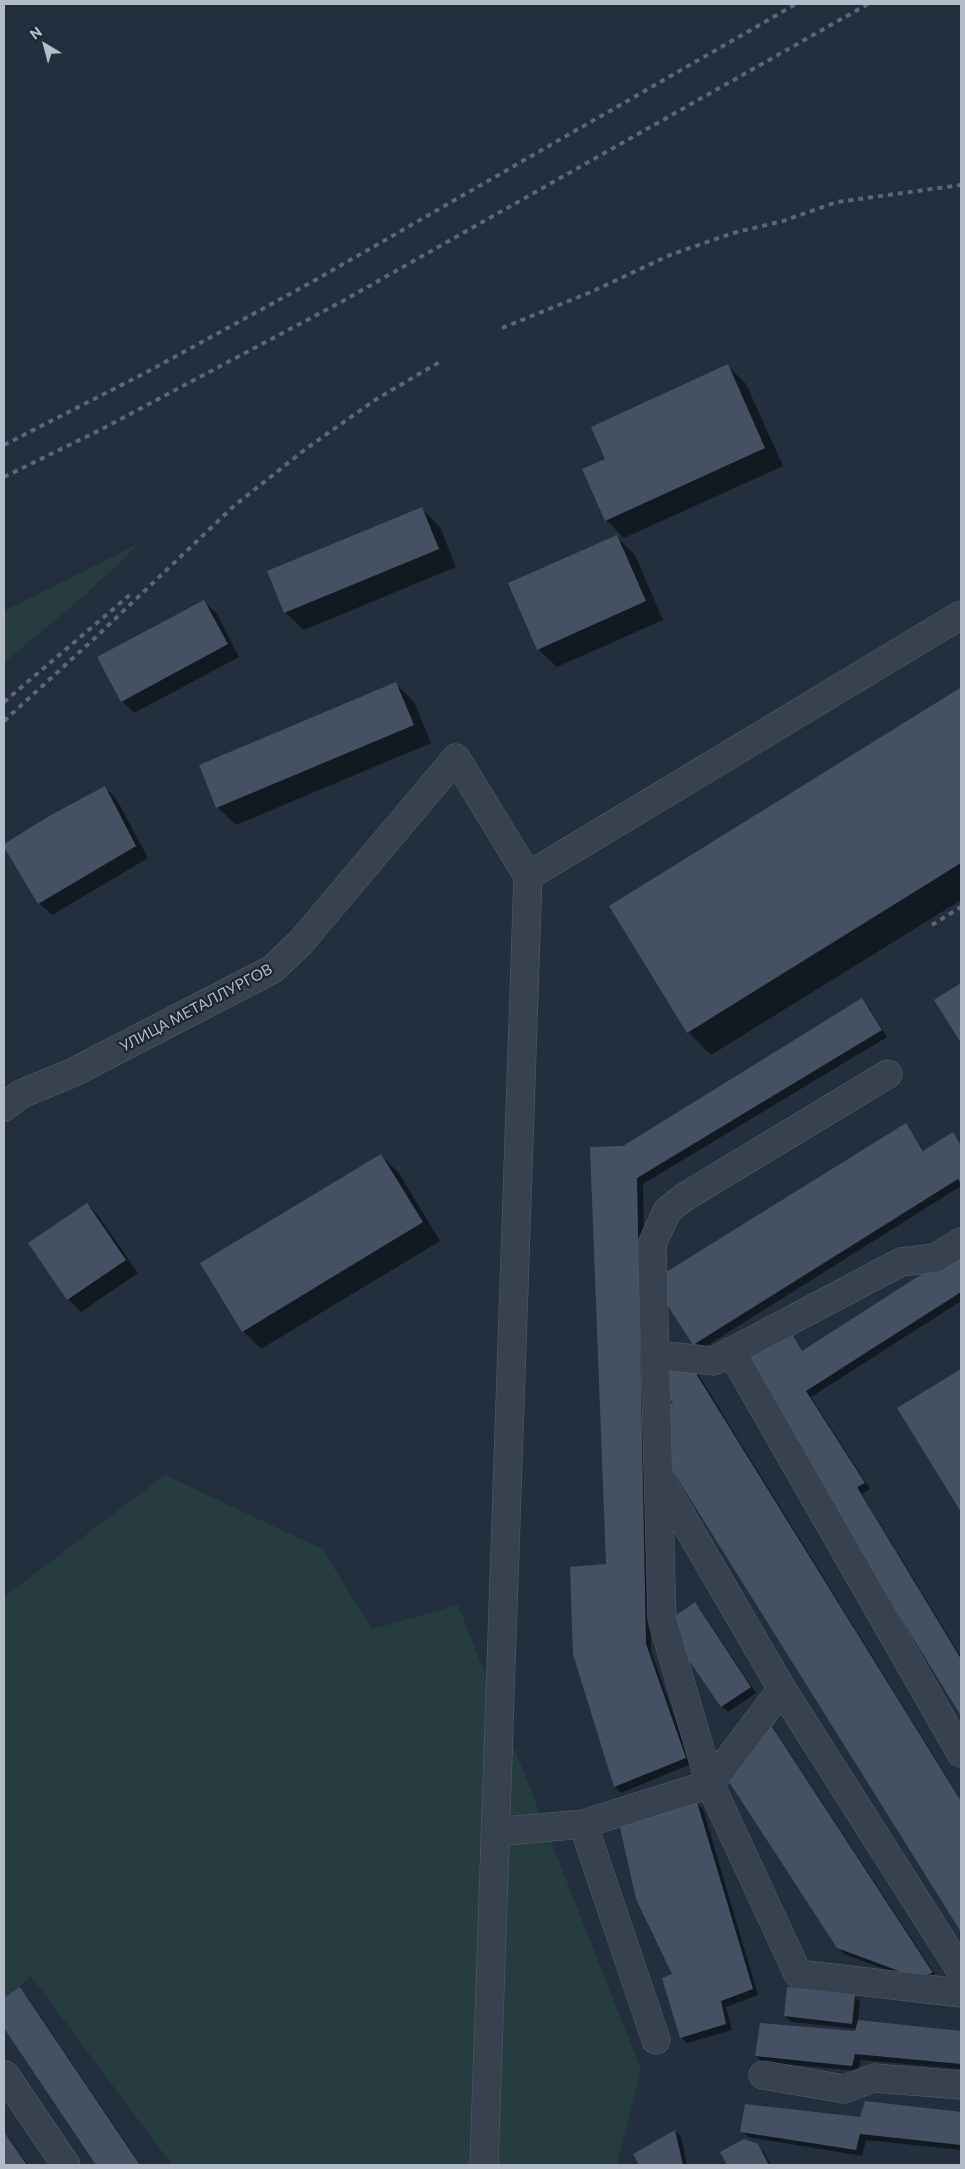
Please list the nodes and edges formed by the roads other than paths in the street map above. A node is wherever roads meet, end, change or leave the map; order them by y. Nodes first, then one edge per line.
1 (961, 615) edge
2 (528, 876) junction
3 (888, 1074) dead end
4 (9, 1096) edge
5 (961, 1242) edge
6 (731, 1351) junction
7 (656, 1355) junction
8 (658, 1475) junction
9 (782, 1689) junction
10 (961, 1752) edge
11 (710, 1784) junction
12 (583, 1824) junction
13 (495, 1832) junction
14 (961, 1971) edge
15 (961, 1993) edge
16 (656, 2040) dead end
17 (4, 2076) edge
18 (763, 2076) dead end
19 (961, 2085) edge
20 (66, 2165) edge
21 (484, 2165) edge

1 - 2 street
2 - 4 street, УЛИЦА МЕТАЛЛУРГОВ
2 - 13 street
3 - 7 street
5 - 6 street
6 - 7 street
6 - 10 street
7 - 8 street
8 - 9 street
8 - 11 street
9 - 11 street
9 - 14 street
11 - 12 street
11 - 15 street
12 - 13 street
12 - 16 street
13 - 21 street
17 - 20 street
18 - 19 street

